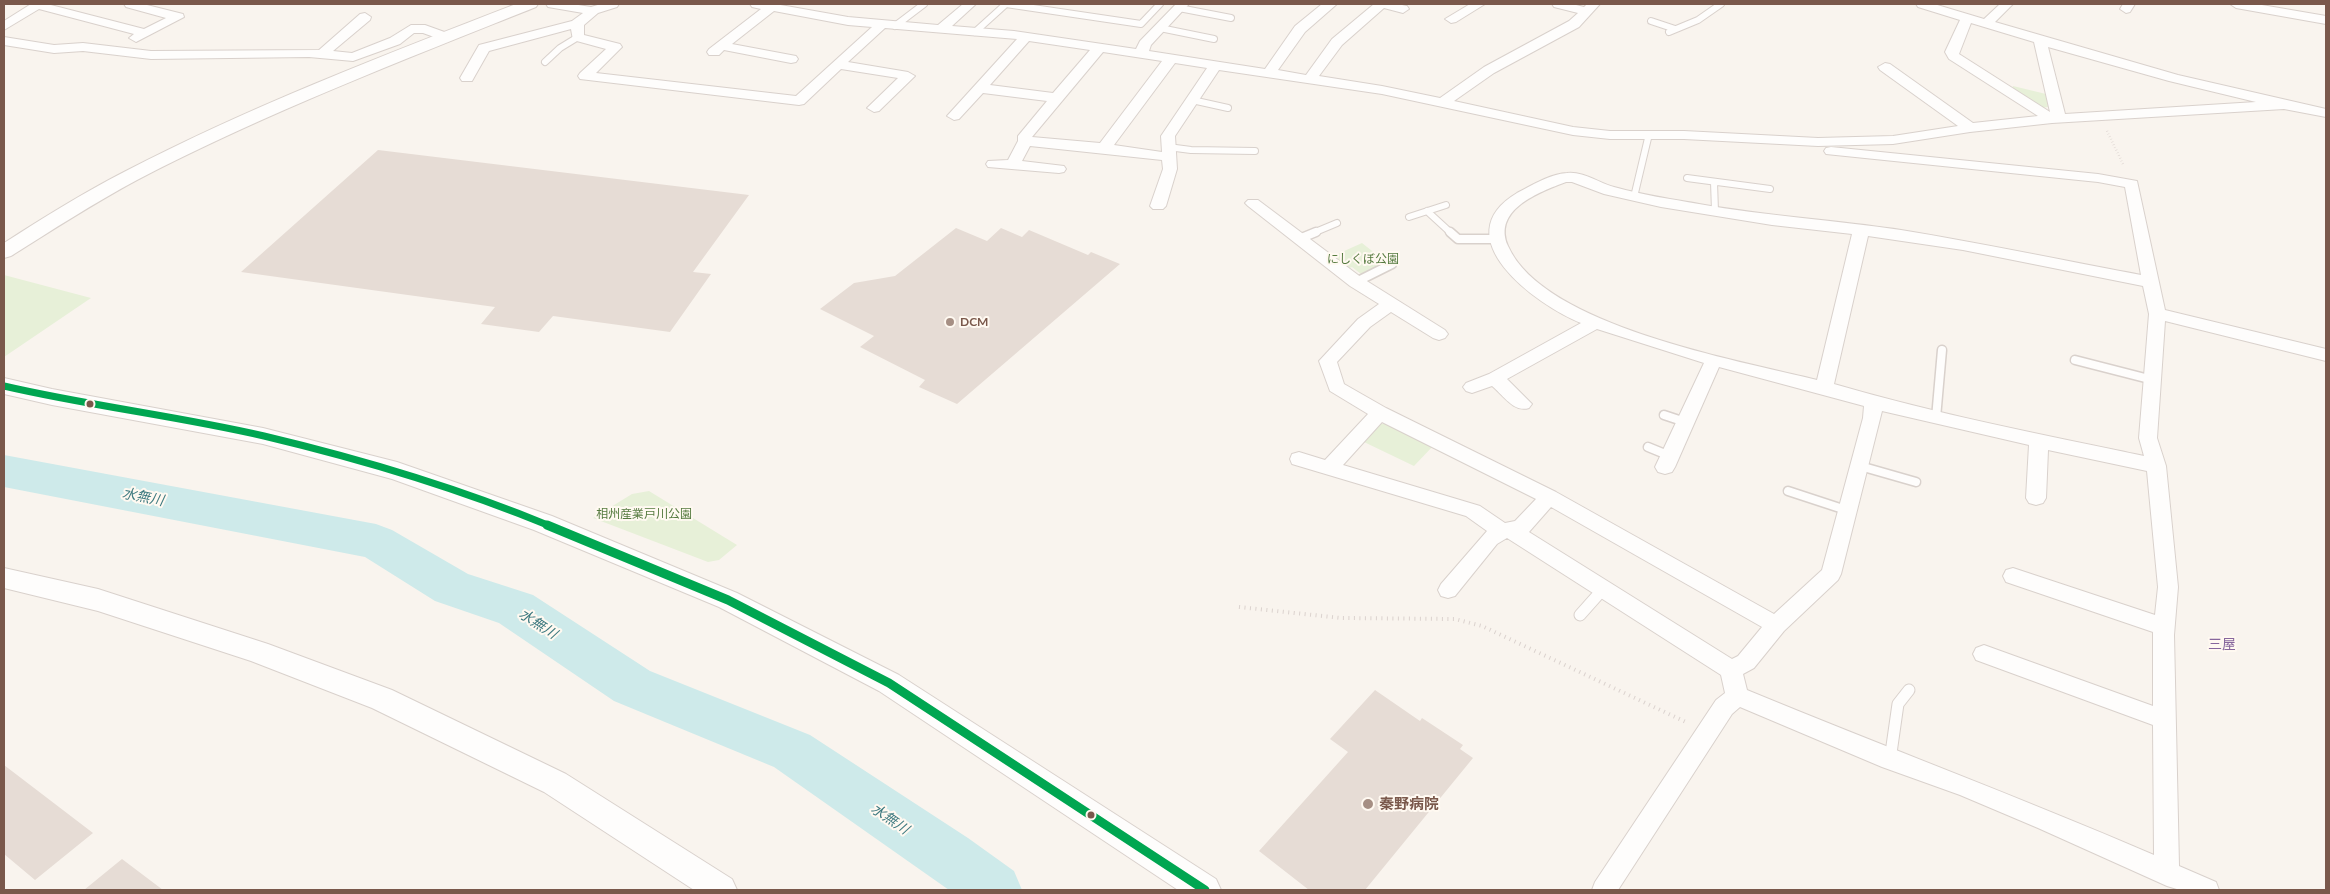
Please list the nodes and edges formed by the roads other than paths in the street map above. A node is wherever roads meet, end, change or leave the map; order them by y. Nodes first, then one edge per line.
1 (38, 4) edge
2 (130, 4) edge
3 (530, 4) edge
4 (552, 4) edge
5 (612, 4) edge
6 (756, 4) edge
7 (814, 4) edge
8 (924, 4) edge
9 (970, 4) edge
10 (1006, 4) edge
11 (1160, 4) edge
12 (1328, 4) edge
13 (1382, 4) edge
14 (1478, 4) edge
15 (1558, 4) edge
16 (1721, 4) edge
17 (1922, 4) edge
18 (2007, 4) edge
19 (2236, 4) edge
20 (1181, 6) edge
21 (771, 7) junction
22 (1590, 8) edge
23 (1403, 9) dead end
24 (592, 11) junction
25 (800, 13) junction
26 (365, 17) dead end
27 (1231, 18) dead end
28 (1967, 18) junction
29 (1450, 19) dead end
30 (2326, 20) edge
31 (1651, 21) dead end
32 (1987, 23) junction
33 (4, 26) edge
34 (888, 26) junction
35 (1160, 28) junction
36 (941, 29) junction
37 (577, 31) junction
38 (975, 32) junction
39 (145, 33) junction
40 (1026, 37) junction
41 (445, 38) junction
42 (1214, 40) dead end
43 (2040, 40) junction
44 (4, 41) edge
45 (1099, 48) junction
46 (112, 51) junction
47 (321, 54) junction
48 (1141, 55) junction
49 (791, 59) dead end
50 (1171, 59) junction
51 (545, 62) dead end
52 (839, 65) junction
53 (1215, 66) junction
54 (1885, 67) dead end
55 (1269, 73) junction
56 (467, 78) dead end
57 (1310, 80) junction
58 (979, 88) junction
59 (1057, 98) junction
60 (1192, 100) junction
61 (1442, 103) junction
62 (2282, 105) junction
63 (874, 108) dead end
64 (1228, 108) dead end
65 (2326, 112) edge
66 (954, 116) dead end
67 (2055, 119) junction
68 (1970, 128) junction
69 (1649, 134) junction
70 (1025, 141) junction
71 (1818, 142) junction
72 (1104, 148) junction
73 (1168, 152) junction
74 (1255, 152) dead end
75 (993, 164) dead end
76 (1012, 165) junction
77 (1059, 169) dead end
78 (1687, 178) dead end
79 (1714, 182) junction
80 (1770, 190) dead end
81 (1634, 197) junction
82 (1253, 203) dead end
83 (1446, 205) dead end
84 (1158, 206) dead end
85 (1427, 211) junction
86 (1715, 211) junction
87 (1409, 217) dead end
88 (1336, 223) dead end
89 (1861, 231) junction
90 (1299, 239) junction
91 (1496, 239) junction
92 (4, 252) edge
93 (1392, 264) dead end
94 (1356, 282) junction
95 (2151, 282) junction
96 (1390, 304) junction
97 (2157, 314) junction
98 (1597, 322) junction
99 (1439, 334) dead end
100 (1942, 350) dead end
101 (2326, 356) edge
102 (2076, 360) dead end
103 (1713, 362) junction
104 (1495, 378) junction
105 (2153, 380) junction
106 (4, 386) edge
107 (1472, 387) dead end
108 (1824, 388) junction
109 (1873, 403) junction
110 (1523, 404) dead end
111 (1380, 413) junction
112 (1664, 415) dead end
113 (1936, 418) junction
114 (1685, 422) junction
115 (2039, 440) junction
116 (1648, 448) dead end
117 (1299, 459) dead end
118 (1668, 461) joint
119 (1860, 466) junction
120 (2156, 466) junction
121 (1330, 467) junction
122 (1916, 482) dead end
123 (1788, 491) dead end
124 (1549, 497) junction
125 (2036, 498) dead end
126 (1849, 510) junction
127 (1506, 530) junction
128 (2013, 576) dead end
129 (4, 578) edge
130 (1604, 588) junction
131 (1448, 590) dead end
132 (1580, 615) dead end
133 (1776, 625) junction
134 (2164, 627) junction
135 (1984, 653) dead end
136 (1731, 670) junction
137 (1909, 690) dead end
138 (1737, 696) junction
139 (2164, 720) junction
140 (1890, 760) junction
141 (2167, 874) junction
142 (721, 890) edge
143 (1205, 890) edge
144 (1604, 890) edge
145 (2207, 890) edge

1 - 33 street
1 - 39 street
2 - 39 street
3 - 41 street
4 - 24 street
5 - 24 street
6 - 21 street
7 - 25 street
8 - 34 lane
9 - 36 street
10 - 11 lane
10 - 38 lane
12 - 55 street
13 - 23 street
13 - 57 street
14 - 29 street
15 - 22 street
16 - 31 lane
17 - 28 street
18 - 32 street
19 - 30 street
20 - 27 lane
20 - 35 street
21 - 25 street
21 - 49 street
22 - 61 street
24 - 37 street
25 - 34 street
26 - 47 street
28 - 32 street
28 - 67 street
32 - 43 street
34 - 36 street
34 - 52 street
35 - 42 lane
35 - 48 street
36 - 38 street
37 - 51 lane
37 - 52 street
37 - 56 street
38 - 40 street
39 - 46 street
40 - 45 street
40 - 58 street
41 - 47 street
41 - 92 street
43 - 62 street
43 - 67 street
44 - 46 street
45 - 48 street
45 - 59 street
46 - 47 street
48 - 50 street
50 - 53 street
50 - 72 street
52 - 63 street
53 - 55 street
53 - 60 street
54 - 68 street
55 - 57 street
57 - 61 street
58 - 59 street
58 - 66 street
59 - 70 street
60 - 64 lane
60 - 73 street
61 - 69 street
62 - 65 street
62 - 67 street
67 - 68 street
68 - 71 street
69 - 71 street
69 - 81 lane
70 - 72 street
70 - 76 street
71 - 95 street
72 - 73 street
73 - 74 lane
73 - 84 street
75 - 76 street
76 - 77 street
78 - 79 lane
79 - 80 lane
79 - 86 lane
81 - 86 street
81 - 91 street
82 - 90 street
83 - 85 lane
85 - 87 lane
85 - 91 lane
86 - 89 street
88 - 90 lane
89 - 95 street
89 - 108 street
90 - 94 street
91 - 98 street
93 - 94 lane
94 - 96 street
95 - 97 street
96 - 99 street
96 - 111 street
97 - 101 street
97 - 105 street
98 - 103 street
98 - 104 street
100 - 113 lane
102 - 105 lane
103 - 108 street
103 - 114 street
104 - 107 street
104 - 110 street
105 - 120 street
106 - 143 street
108 - 109 street
109 - 113 street
109 - 119 street
111 - 121 street
111 - 124 street
112 - 114 lane
113 - 115 street
114 - 118 street
115 - 120 street
115 - 125 street
116 - 118 lane
117 - 121 street
119 - 122 lane
119 - 126 street
120 - 134 street
121 - 127 street
123 - 126 lane
124 - 127 street
124 - 133 street
126 - 133 street
127 - 130 street
127 - 131 street
128 - 134 street
129 - 142 street
130 - 132 lane
130 - 136 street
133 - 136 street
134 - 139 street
135 - 139 street
136 - 138 street
137 - 140 lane
138 - 140 street
138 - 144 street
139 - 141 street
140 - 141 street
141 - 145 street

